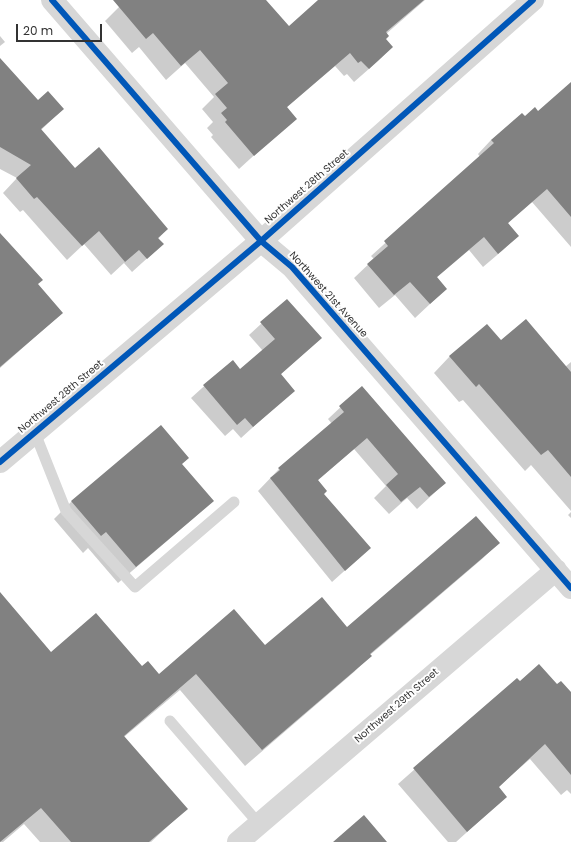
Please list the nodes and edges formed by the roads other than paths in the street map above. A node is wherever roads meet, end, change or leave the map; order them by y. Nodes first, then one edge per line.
1 (52, 0) edge
2 (533, 0) edge
3 (261, 241) junction
4 (35, 433) junction
5 (0, 462) edge
6 (234, 502) dead end
7 (556, 570) junction
8 (571, 588) edge
9 (170, 721) dead end
10 (259, 824) junction
11 (238, 842) edge

1 - 3 street, Northwest 21st Avenue
2 - 3 street, Northwest 28th Street
3 - 4 street, Northwest 28th Street
3 - 7 street, Northwest 21st Avenue
4 - 5 street, Northwest 28th Street
4 - 6 lane
7 - 8 street, Northwest 21st Avenue
7 - 10 street, Northwest 29th Street
9 - 10 lane
10 - 11 street, Northwest 29th Street

